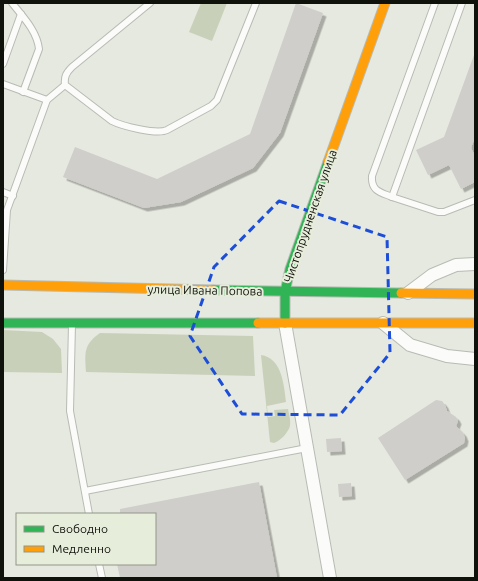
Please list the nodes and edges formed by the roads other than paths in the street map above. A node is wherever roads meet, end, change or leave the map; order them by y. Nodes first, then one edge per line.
1 (12, 3) edge
2 (150, 3) edge
3 (256, 3) edge
4 (385, 3) edge
5 (435, 3) edge
6 (462, 3) edge
7 (21, 14) junction
8 (3, 64) edge
9 (3, 84) edge
10 (65, 85) junction
11 (23, 92) junction
12 (47, 100) junction
13 (3, 192) edge
14 (12, 196) junction
15 (392, 196) junction
16 (475, 200) edge
17 (475, 264) edge
18 (3, 270) edge
19 (3, 285) edge
20 (285, 292) junction
21 (408, 294) junction
22 (475, 294) edge
23 (3, 323) edge
24 (285, 323) junction
25 (383, 323) junction
26 (475, 323) edge
27 (72, 324) junction
28 (475, 359) edge
29 (308, 448) junction
30 (85, 491) junction
31 (89, 513) edge
32 (99, 565) edge
33 (102, 578) edge
34 (330, 578) edge

1 - 7 lane
2 - 10 lane
3 - 10 lane
4 - 20 main road, Чистопрудненская улица
5 - 15 lane
6 - 15 lane
7 - 8 lane
7 - 11 lane
9 - 11 lane
10 - 12 lane
11 - 12 lane
12 - 14 lane
13 - 14 lane
14 - 18 lane
15 - 16 lane
17 - 21 street
19 - 20 main road, улица Ивана Попова
20 - 21 main road, улица Ивана Попова
20 - 24 main road, Чистопрудненская улица
21 - 22 main road, улица Ивана Попова
23 - 27 main road
24 - 25 main road
24 - 27 main road
24 - 29 street, Чистопрудненская улица
25 - 26 main road
25 - 28 street
27 - 30 lane
29 - 30 lane
29 - 34 street, Чистопрудненская улица
30 - 31 lane
32 - 33 lane

